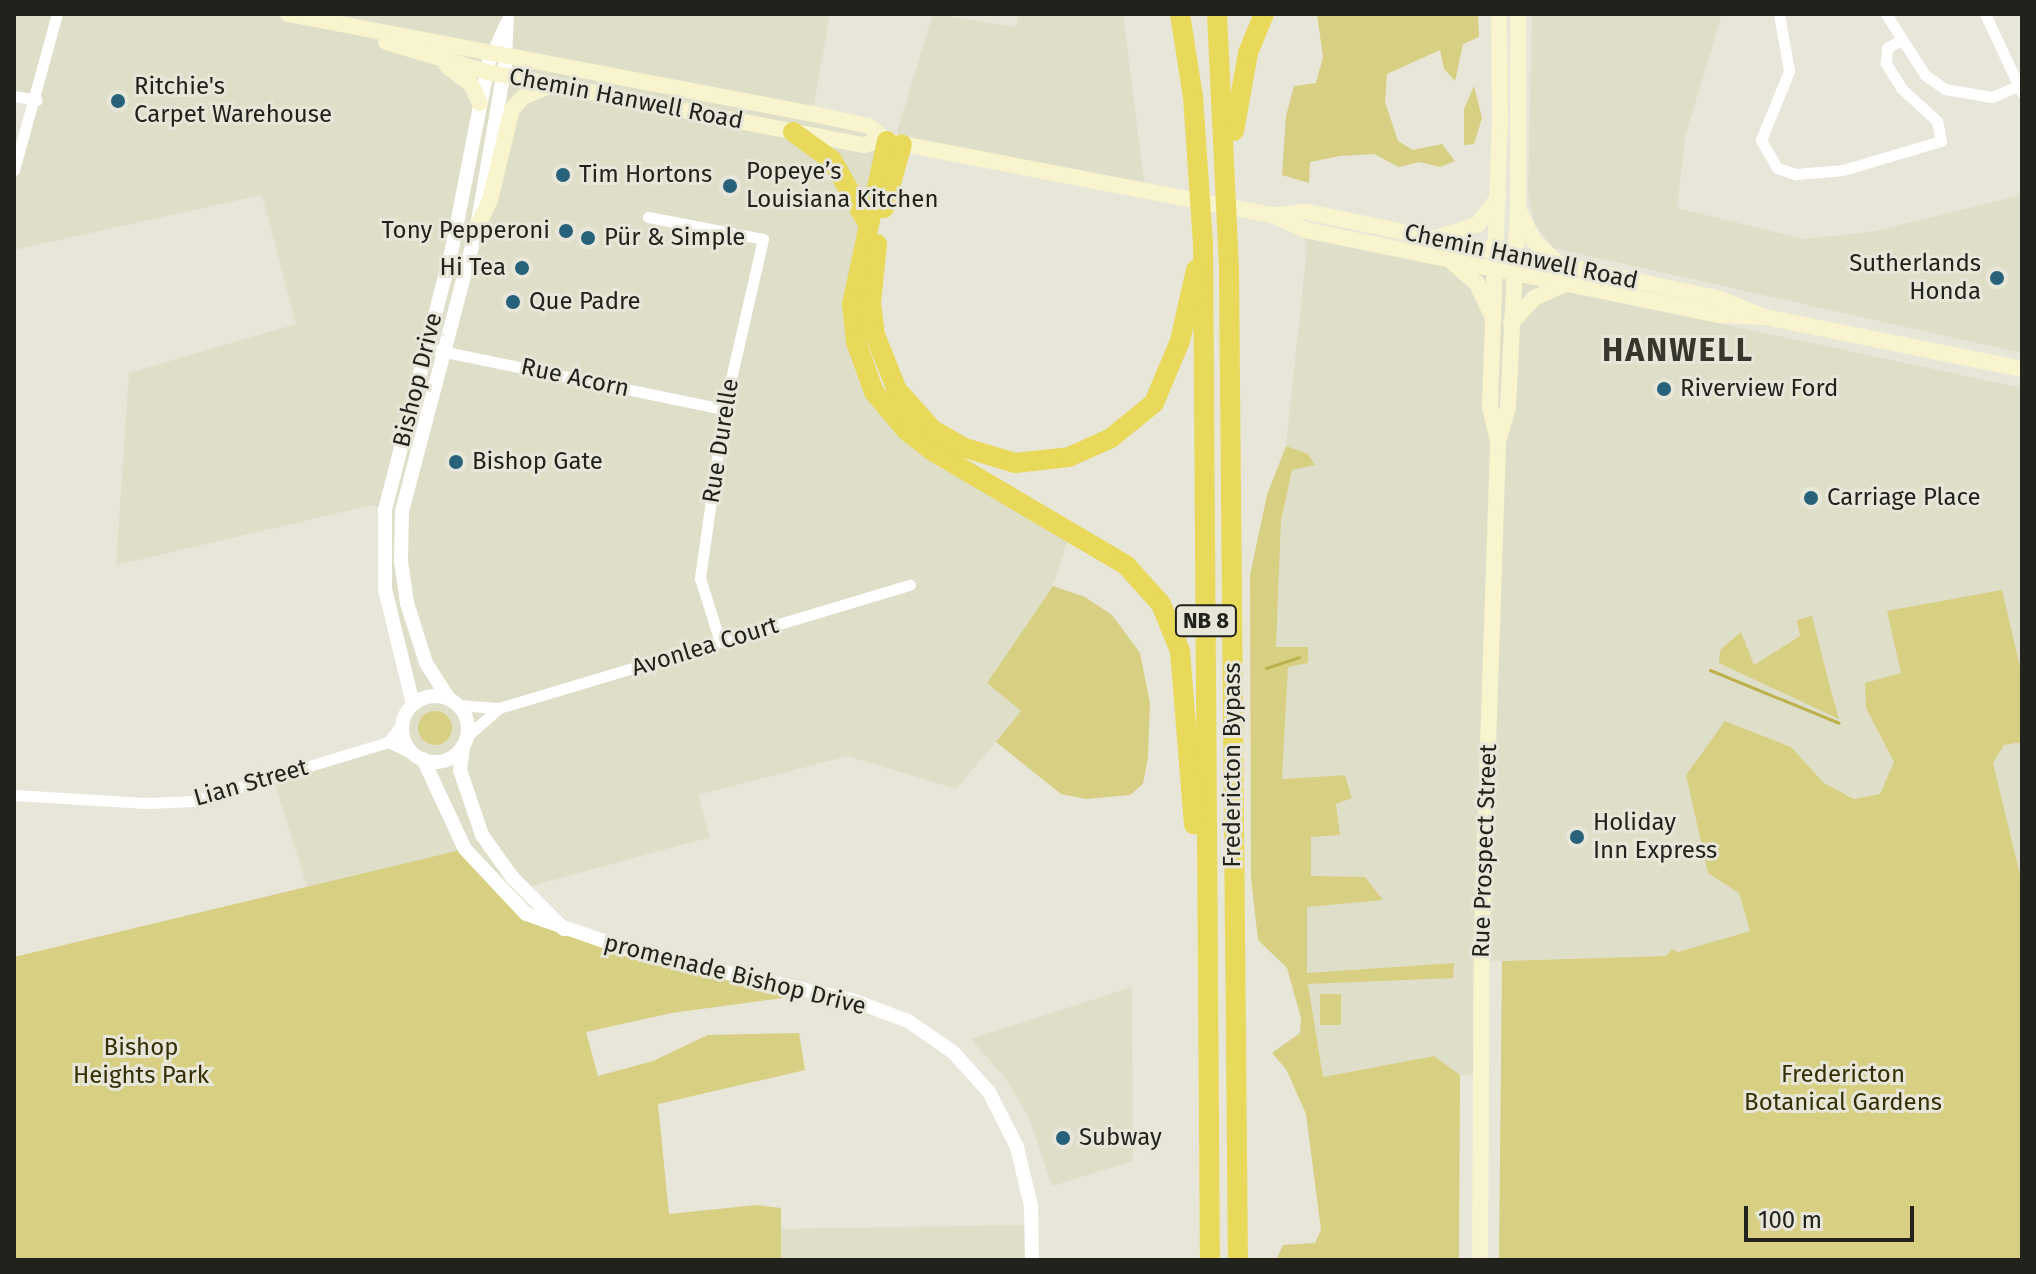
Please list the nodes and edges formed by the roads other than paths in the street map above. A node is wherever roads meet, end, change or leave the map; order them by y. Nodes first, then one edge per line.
1 (57, 14) edge
2 (288, 14) edge
3 (1180, 14) edge
4 (1217, 14) edge
5 (1264, 14) edge
6 (1499, 14) edge
7 (1518, 14) edge
8 (1779, 14) edge
9 (1886, 14) edge
10 (1985, 14) edge
11 (507, 16) edge
12 (375, 34) junction
13 (1899, 41) junction
14 (435, 60) junction
15 (497, 65) junction
16 (553, 84) junction
17 (2020, 90) edge
18 (14, 96) edge
19 (37, 100) junction
20 (480, 103) junction
21 (793, 132) junction
22 (890, 142) junction
23 (14, 170) edge
24 (1227, 175) junction
25 (1498, 195) junction
26 (1518, 208) junction
27 (1275, 216) junction
28 (648, 217) dead end
29 (867, 222) junction
30 (477, 227) junction
31 (1434, 238) junction
32 (1203, 243) junction
33 (1447, 259) junction
34 (1505, 262) junction
35 (1563, 267) junction
36 (1567, 284) junction
37 (1765, 317) junction
38 (1493, 319) junction
39 (1511, 324) junction
40 (426, 348) junction
41 (445, 352) junction
42 (2022, 369) edge
43 (724, 409) junction
44 (1498, 442) junction
45 (910, 585) dead end
46 (720, 642) junction
47 (453, 702) junction
48 (413, 704) junction
49 (499, 708) junction
50 (403, 723) junction
51 (465, 741) junction
52 (388, 742) junction
53 (418, 757) junction
54 (14, 795) edge
55 (565, 929) junction
56 (1205, 1000) junction
57 (1032, 1260) edge
58 (1210, 1260) edge
59 (1238, 1260) edge
60 (1480, 1260) edge

1 - 19 street
2 - 12 main road, Chemin Hanwell Road
3 - 32 highway, NB 8
4 - 24 highway, NB 8
5 - 24 highway
6 - 25 main road, Rue Prospect Street
7 - 26 main road, Rue Prospect Street
8 - 13 street
9 - 13 street
10 - 17 street
11 - 15 street
12 - 14 main road, Chemin Hanwell Road
12 - 15 main road, Chemin Hanwell Road
13 - 17 street
14 - 15 main road, Chemin Hanwell Road
14 - 20 main road
15 - 16 main road, Chemin Hanwell Road
15 - 20 street, Bishop Drive
15 - 22 main road, Chemin Hanwell Road
15 - 30 street, Bishop Drive
16 - 21 main road, Chemin Hanwell Road
16 - 30 main road
18 - 19 street
19 - 23 street
20 - 40 street, Bishop Drive
21 - 22 main road, Chemin Hanwell Road
21 - 29 highway
22 - 27 main road, Chemin Hanwell Road
22 - 29 highway
22 - 32 highway
24 - 59 highway, Fredericton Bypass / NB 8
25 - 31 main road
25 - 34 main road, Rue Prospect Street
26 - 34 main road, Rue Prospect Street
26 - 35 main road
27 - 31 main road, Chemin Hanwell Road
27 - 33 main road, Chemin Hanwell Road
28 - 43 street, Rue Durelle
29 - 56 highway
30 - 41 street, Bishop Drive
31 - 34 main road, Chemin Hanwell Road
32 - 56 highway, Fredericton Bypass / NB 8
33 - 34 main road, Chemin Hanwell Road
33 - 38 main road
34 - 35 main road, Chemin Hanwell Road
34 - 36 main road, Chemin Hanwell Road
34 - 38 main road, Rue Prospect Street
34 - 39 main road, Rue Prospect Street
35 - 37 main road, Chemin Hanwell Road
36 - 37 main road, Chemin Hanwell Road
36 - 39 main road
37 - 42 main road, Chemin Hanwell Road
38 - 44 main road, Rue Prospect Street
39 - 44 main road, Rue Prospect Street
40 - 41 street, Rue Acorn
40 - 48 street, Bishop Drive
41 - 43 street, Rue Acorn
41 - 47 street, Bishop Drive
43 - 46 street, Rue Durelle
44 - 60 main road, Rue Prospect Street
45 - 46 street, Avonlea Court
46 - 49 street, Avonlea Court
47 - 48 street
47 - 49 street, Avonlea Court
47 - 51 street
48 - 50 street
49 - 51 street, Avonlea Court
50 - 52 street
50 - 53 street
51 - 53 street
51 - 55 street
52 - 53 street
52 - 54 street, Lian Street
53 - 55 street
55 - 57 street, promenade Bishop Drive
56 - 58 highway, Fredericton Bypass / NB 8

